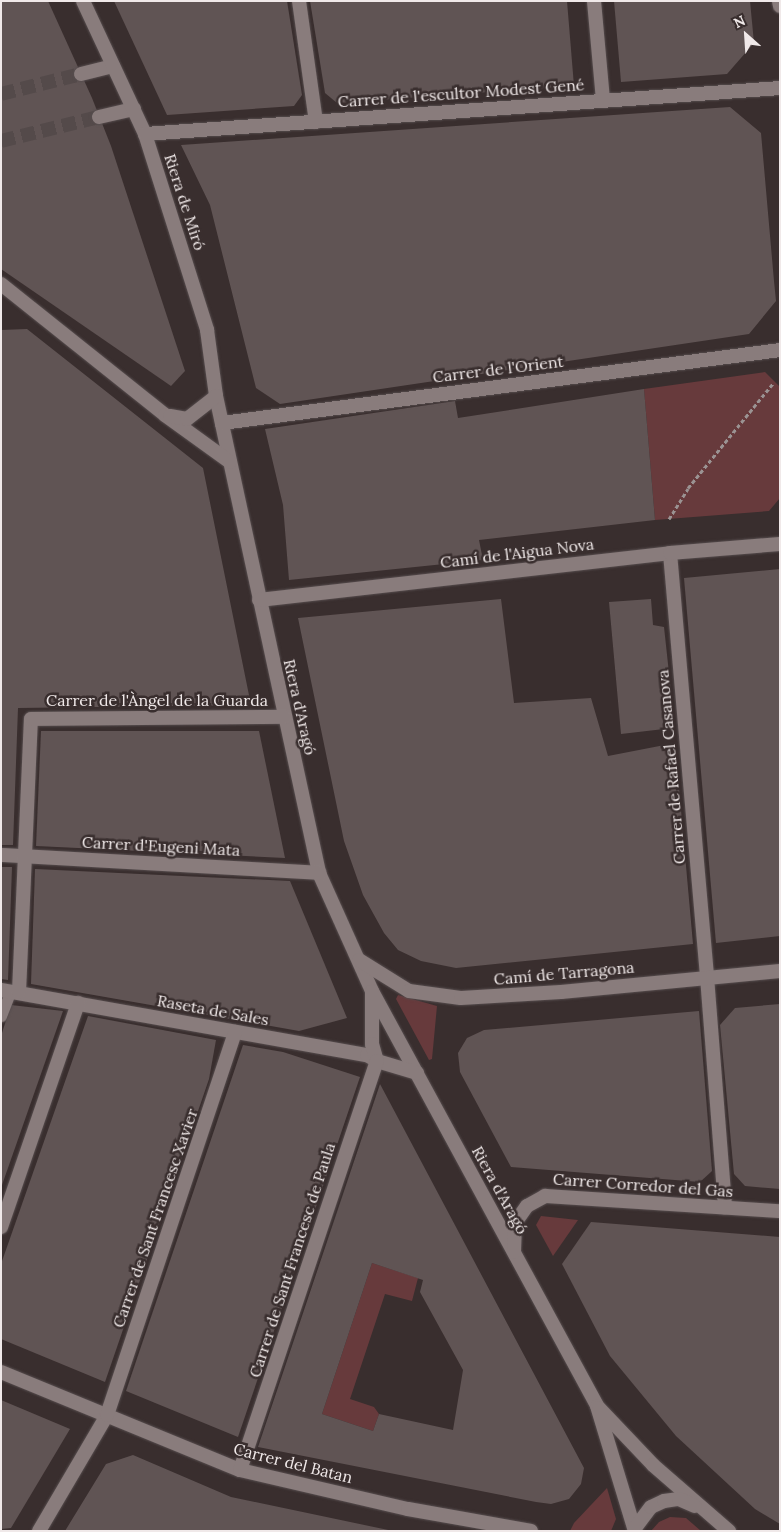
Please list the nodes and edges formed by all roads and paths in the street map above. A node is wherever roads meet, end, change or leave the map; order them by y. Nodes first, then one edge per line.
1 (84, 1) edge
2 (299, 1) edge
3 (594, 1) edge
4 (779, 1) edge
5 (780, 6) edge
6 (114, 66) junction
7 (81, 74) tunnel mouth
8 (780, 88) edge
9 (603, 100) junction
10 (134, 109) junction
11 (99, 117) tunnel mouth
12 (316, 122) junction
13 (145, 134) junction
14 (1, 284) edge
15 (780, 350) edge
16 (774, 382) dead end
17 (216, 396) junction
18 (165, 415) junction
19 (222, 423) junction
20 (230, 462) junction
21 (669, 519) dead end
22 (780, 544) edge
23 (670, 553) junction
24 (258, 600) junction
25 (284, 717) junction
26 (1, 855) edge
27 (25, 856) junction
28 (319, 873) junction
29 (359, 960) junction
30 (780, 971) edge
31 (707, 977) junction
32 (10, 991) edge
33 (372, 991) junction
34 (78, 1003) junction
35 (1, 1016) edge
36 (235, 1032) junction
37 (377, 1061) junction
38 (417, 1073) junction
39 (726, 1207) junction
40 (780, 1211) edge
41 (1, 1227) edge
42 (514, 1253) junction
43 (1, 1372) edge
44 (596, 1406) junction
45 (107, 1415) junction
46 (240, 1470) junction
47 (707, 1512) junction
48 (635, 1529) edge
49 (39, 1531) edge
50 (531, 1531) edge
51 (729, 1531) edge

1 - 6 street, Riera de Miró
2 - 12 street
3 - 9 street
4 - 5 street
6 - 7 street
6 - 10 street, Riera de Miró
8 - 9 street, Carrer de l'escultor Modest Gené
9 - 12 street, Carrer de l'escultor Modest Gené
10 - 11 street
10 - 13 street, Riera de Miró
12 - 13 street, Carrer de l'escultor Modest Gené
13 - 17 street, Riera de Miró
14 - 18 street
15 - 19 street, Carrer de l'Orient
16 - 21 path
17 - 18 street
17 - 19 street, Riera de Miró
18 - 20 street
19 - 20 street, Riera d'Aragó
20 - 24 street, Riera d'Aragó
22 - 23 street, Camí de l'Aigua Nova
23 - 24 street, Camí de l'Aigua Nova
23 - 31 street, Carrer de Rafael Casanova
24 - 25 street, Riera d'Aragó
25 - 27 street, Carrer de l'Àngel de la Guarda
25 - 28 street, Riera d'Aragó
26 - 27 street, Carrer d'Eugeni Mata
27 - 28 street, Carrer d'Eugeni Mata
27 - 32 street
28 - 29 street, Riera d'Aragó
29 - 31 street, Camí de Tarragona
29 - 33 street, Riera d'Aragó
30 - 31 street, Camí de Tarragona
31 - 39 street, Carrer de Rafael Casanova
32 - 34 street, Raseta de Sales
32 - 35 lane
33 - 37 street, Riera d'Aragó
33 - 38 street, Riera d'Aragó
34 - 36 street, Raseta de Sales
34 - 41 street
36 - 37 street, Raseta de Sales
36 - 45 street, Carrer de Sant Francesc Xavier
37 - 38 street, Raseta de Sales
37 - 46 street, Carrer de Sant Francesc de Paula
38 - 42 street, Riera d'Aragó
39 - 40 street, Carrer Corredor del Gas
39 - 42 street, Carrer Corredor del Gas
42 - 44 street, Riera d'Aragó
43 - 45 street, Carrer del Batan
44 - 47 street, Riera d'Aragó
44 - 48 street, Riera d'Aragó
45 - 46 street, Carrer del Batan
45 - 49 street, Carrer de Sant Francesc Xavier
46 - 50 street, Carrer del Batan
47 - 48 street
47 - 51 street, Riera d'Aragó

